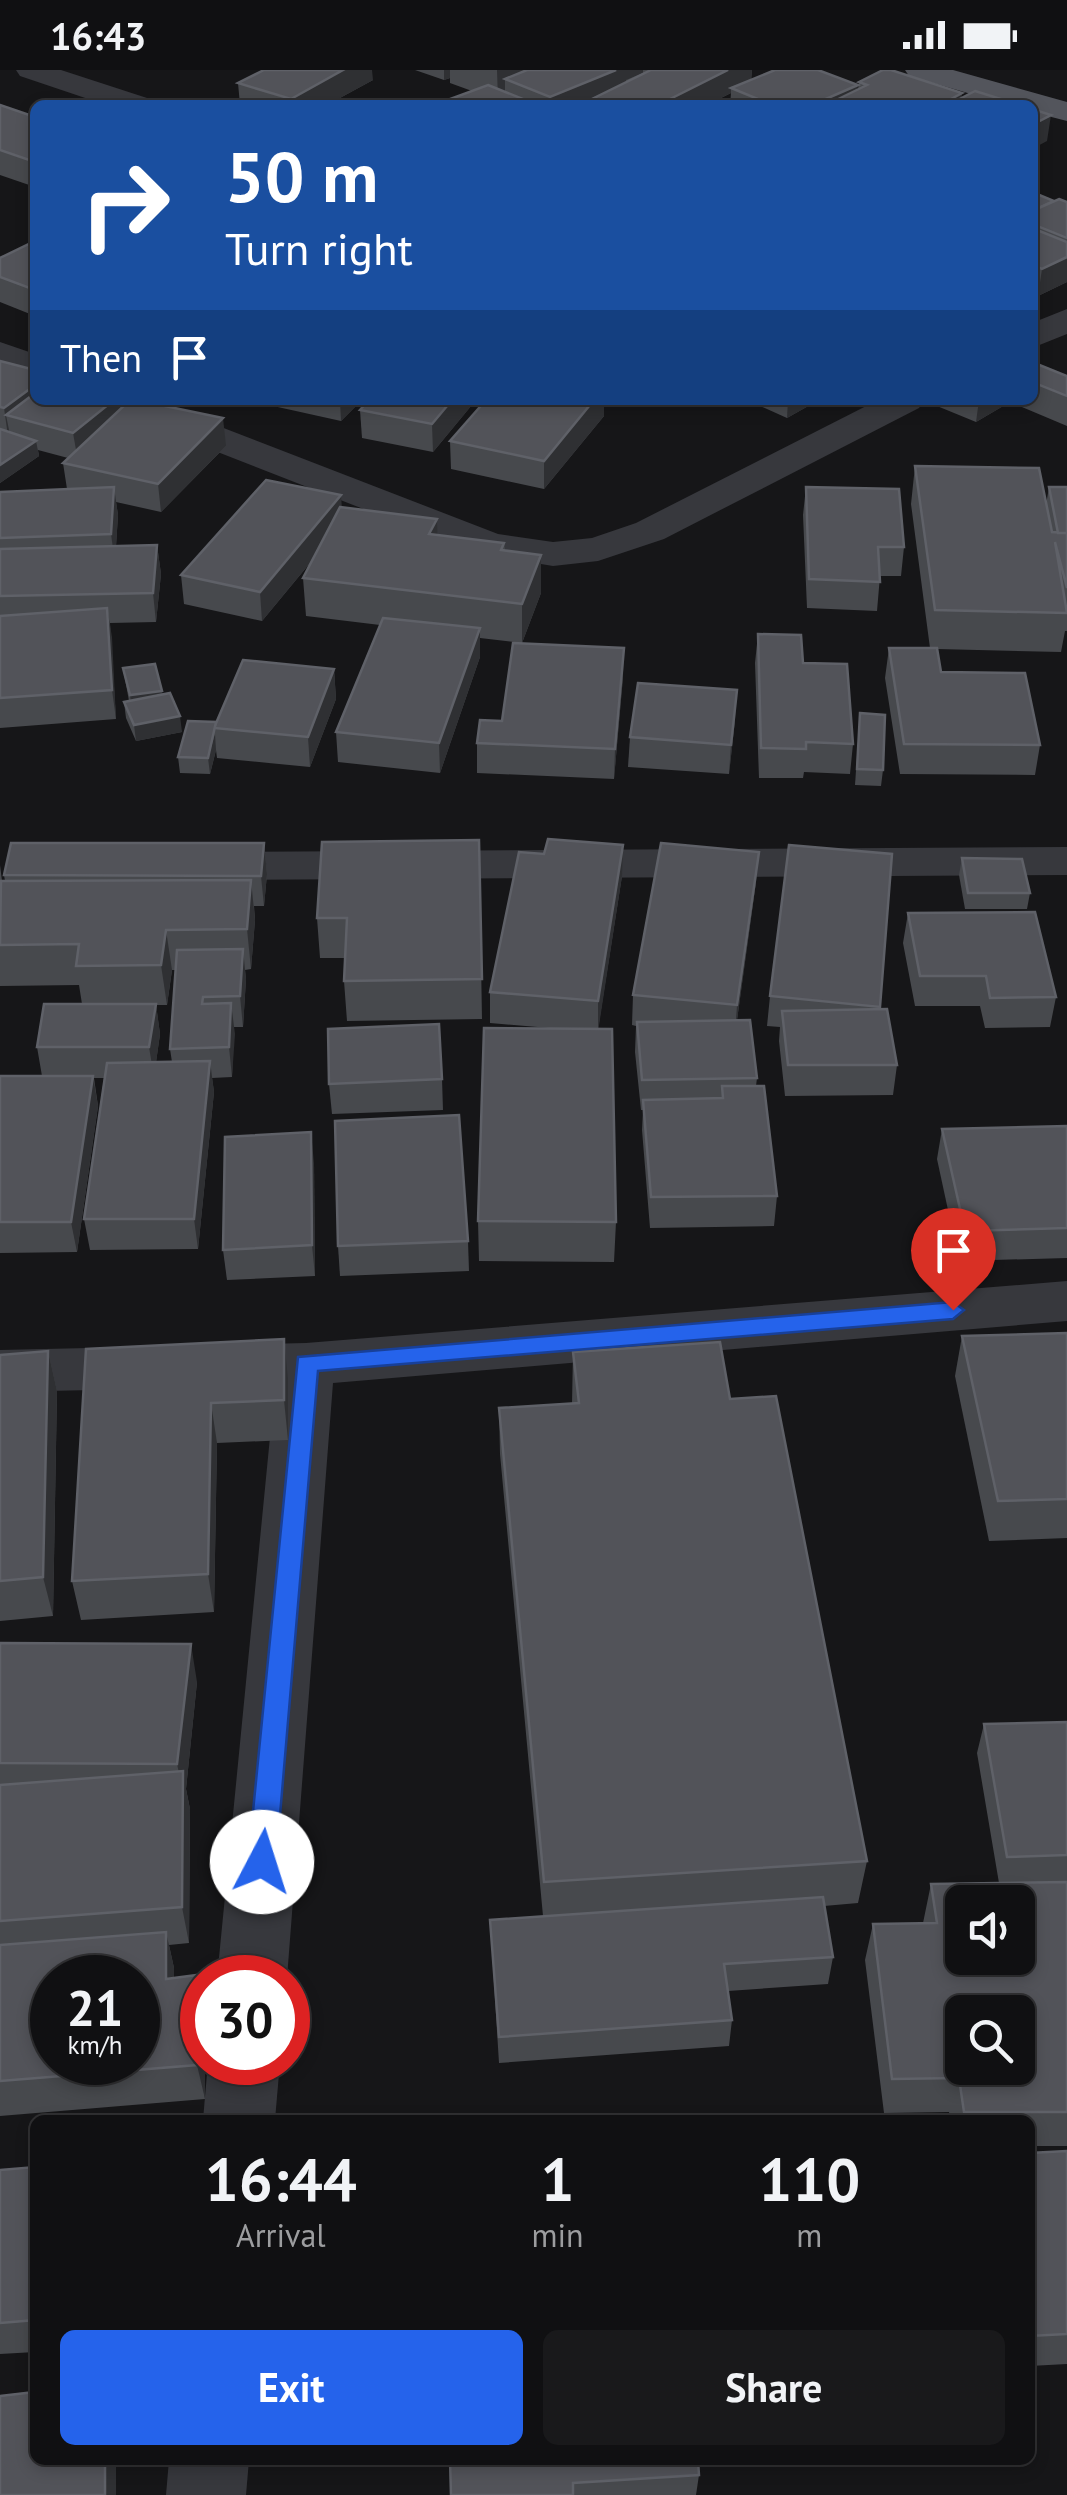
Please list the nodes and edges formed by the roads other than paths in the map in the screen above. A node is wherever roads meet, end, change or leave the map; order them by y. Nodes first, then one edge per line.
1 (18, 70) edge
2 (31, 70) edge
3 (920, 70) edge
4 (1026, 70) edge
5 (0, 78) edge
6 (1067, 82) edge
7 (121, 100) edge
8 (1025, 100) edge
9 (1038, 104) edge
10 (1067, 112) edge
11 (1067, 320) edge
12 (1038, 334) edge
13 (0, 353) edge
14 (30, 365) edge
15 (131, 405) edge
16 (886, 405) edge
17 (1067, 861) edge
18 (138, 866) edge
19 (1067, 1301) edge
20 (306, 1364) junction
21 (0, 1371) edge
22 (254, 1955) edge
23 (242, 2085) edge
24 (239, 2115) edge
25 (209, 2465) edge
26 (206, 2495) edge

1 - 5 street
2 - 7 street
3 - 8 main road
4 - 6 main road
9 - 10 main road
11 - 12 street
13 - 14 street
15 - 16 street
17 - 18 street
19 - 20 street
20 - 21 street
20 - 22 street
23 - 24 street
25 - 26 street

